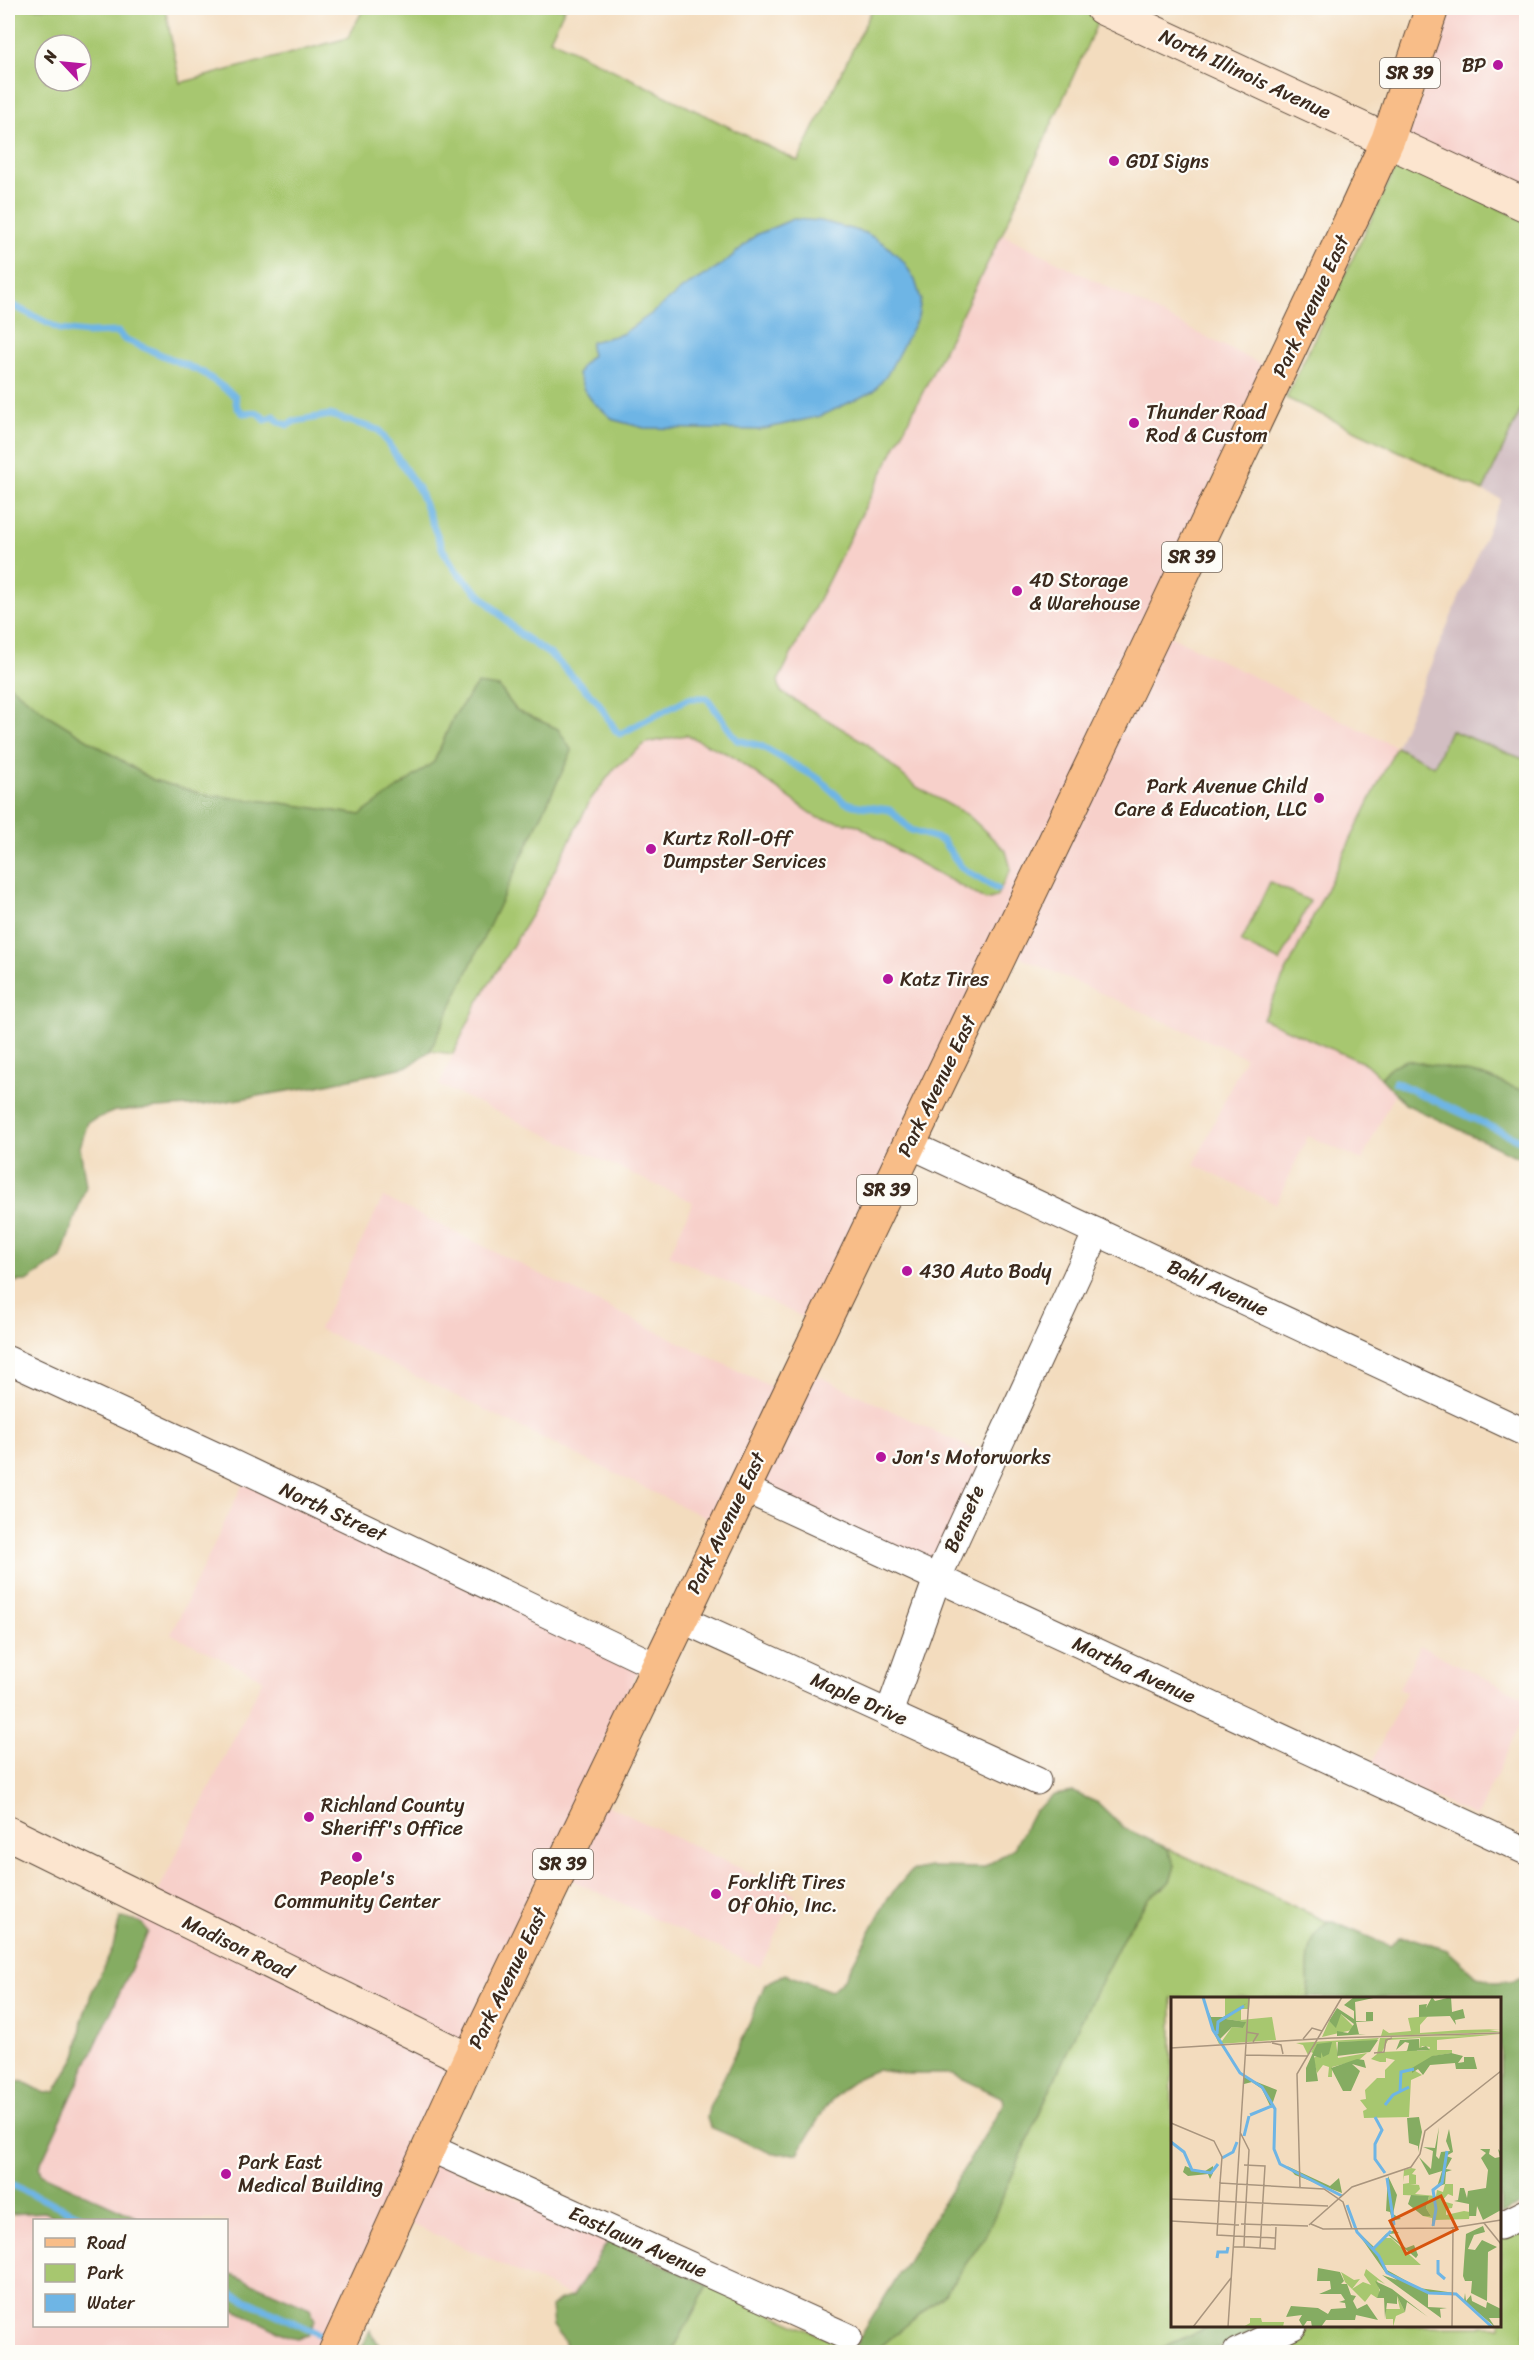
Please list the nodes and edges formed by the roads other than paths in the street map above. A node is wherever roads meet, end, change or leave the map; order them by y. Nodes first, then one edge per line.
1 (1102, 8) edge
2 (1432, 8) edge
3 (1388, 140) junction
4 (1527, 205) edge
5 (909, 1144) junction
6 (1097, 1232) junction
7 (8, 1360) edge
8 (1527, 1432) edge
9 (743, 1488) junction
10 (937, 1579) junction
11 (681, 1619) junction
12 (658, 1666) junction
13 (889, 1713) junction
14 (1037, 1781) dead end
15 (8, 1833) edge
16 (1527, 1851) edge
17 (469, 2060) junction
18 (428, 2148) junction
19 (1527, 2213) edge
20 (1501, 2226) edge
21 (1289, 2327) edge
22 (848, 2337) dead end
23 (335, 2352) edge
24 (1237, 2352) edge

1 - 3 street, North Illinois Avenue
2 - 3 main road, Park Avenue East / SR 39
3 - 4 street, North Illinois Avenue
3 - 5 main road, Park Avenue East / SR 39
5 - 6 street, Bahl Avenue
5 - 9 main road, Park Avenue East / SR 39
6 - 8 street, Bahl Avenue
6 - 10 street, Bensete
7 - 12 street, North Street
9 - 10 street, Martha Avenue
9 - 11 main road, Park Avenue East / SR 39
10 - 13 street, Bensete
10 - 16 street, Martha Avenue
11 - 12 main road, Park Avenue East / SR 39
11 - 13 street, Maple Drive
12 - 17 main road, Park Avenue East / SR 39
13 - 14 street, Maple Drive
15 - 17 street, Madison Road
17 - 18 main road, Park Avenue East / SR 39
18 - 22 street, Eastlawn Avenue
18 - 23 main road, Park Avenue East / SR 39
19 - 20 street
21 - 24 street

